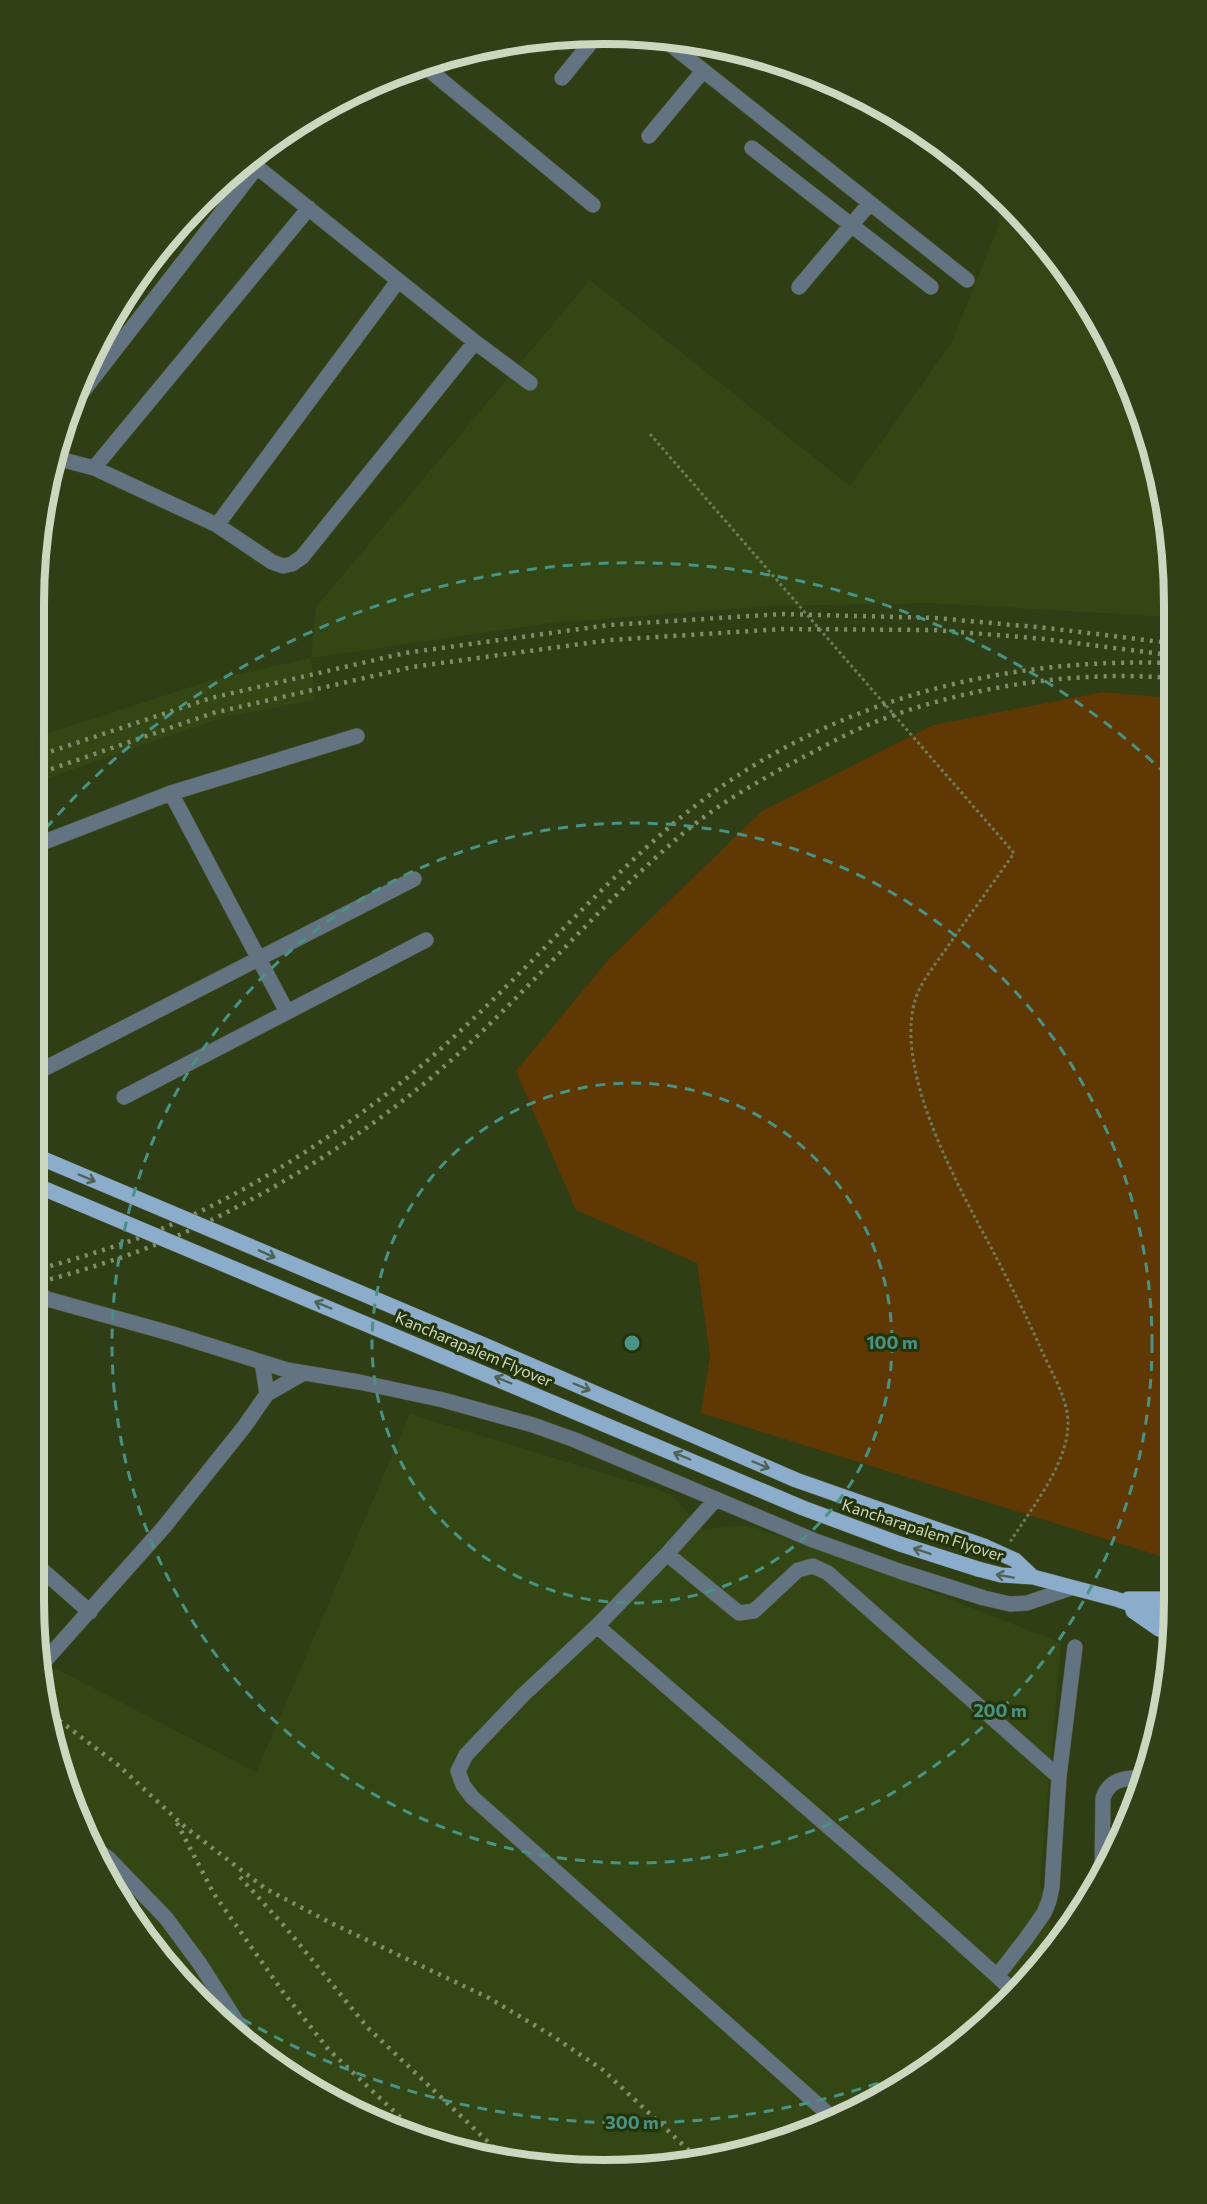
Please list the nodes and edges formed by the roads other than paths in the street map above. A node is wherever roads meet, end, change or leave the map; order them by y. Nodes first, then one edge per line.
1 (589, 44) edge
2 (675, 48) edge
3 (703, 70) junction
4 (430, 71) edge
5 (562, 78) dead end
6 (649, 136) dead end
7 (752, 148) dead end
8 (255, 165) edge
9 (243, 175) edge
10 (870, 203) junction
11 (593, 205) dead end
12 (309, 208) junction
13 (851, 224) junction
14 (967, 280) dead end
15 (398, 281) junction
16 (798, 287) dead end
17 (931, 287) dead end
18 (475, 342) junction
19 (93, 374) edge
20 (530, 383) dead end
21 (63, 460) edge
22 (93, 468) junction
23 (217, 525) junction
24 (357, 736) dead end
25 (171, 793) junction
26 (44, 842) edge
27 (414, 879) dead end
28 (426, 940) dead end
29 (259, 958) junction
30 (286, 1012) junction
31 (44, 1069) edge
32 (124, 1097) dead end
33 (44, 1160) edge
34 (44, 1189) edge
35 (44, 1297) edge
36 (262, 1362) junction
37 (302, 1374) junction
38 (267, 1394) junction
39 (716, 1499) junction
40 (667, 1554) junction
41 (44, 1571) edge
42 (1033, 1577) junction
43 (1071, 1588) junction
44 (1116, 1599) junction
45 (1164, 1599) edge
46 (90, 1611) junction
47 (1163, 1616) edge
48 (597, 1626) junction
49 (1162, 1630) edge
50 (1075, 1647) dead end
51 (47, 1659) edge
52 (1059, 1777) junction
53 (1135, 1778) edge
54 (1102, 1855) edge
55 (105, 1856) edge
56 (997, 1976) junction
57 (1008, 1987) edge
58 (240, 2027) edge
59 (828, 2114) edge

1 - 5 street
2 - 3 street
3 - 6 street
3 - 10 street
4 - 11 street
7 - 13 street
8 - 12 street
9 - 19 street
10 - 13 street
10 - 14 street
12 - 15 street
12 - 22 street
13 - 16 street
13 - 17 street
15 - 18 street
15 - 23 street
18 - 20 street
18 - 23 street
21 - 22 street
22 - 23 street
24 - 25 street
25 - 26 street
25 - 29 street
27 - 29 street
28 - 30 street
29 - 30 street
29 - 31 street
30 - 32 street
33 -> 42 main road, Kancharapalem Flyover, bridge
42 -> 34 main road, Kancharapalem Flyover, bridge
35 - 36 street
36 - 37 street
36 - 38 street
37 - 38 street
37 - 39 street
38 - 46 street
39 - 40 street
39 - 43 street
40 - 48 street
40 - 52 street
41 - 46 street
42 - 43 main road
43 - 44 main road
44 - 45 main road
44 - 47 main road
44 - 49 main road
46 - 51 street
48 - 56 street
48 - 59 street
50 - 52 street
52 - 56 street
53 - 54 street
55 - 58 street
56 - 57 street

